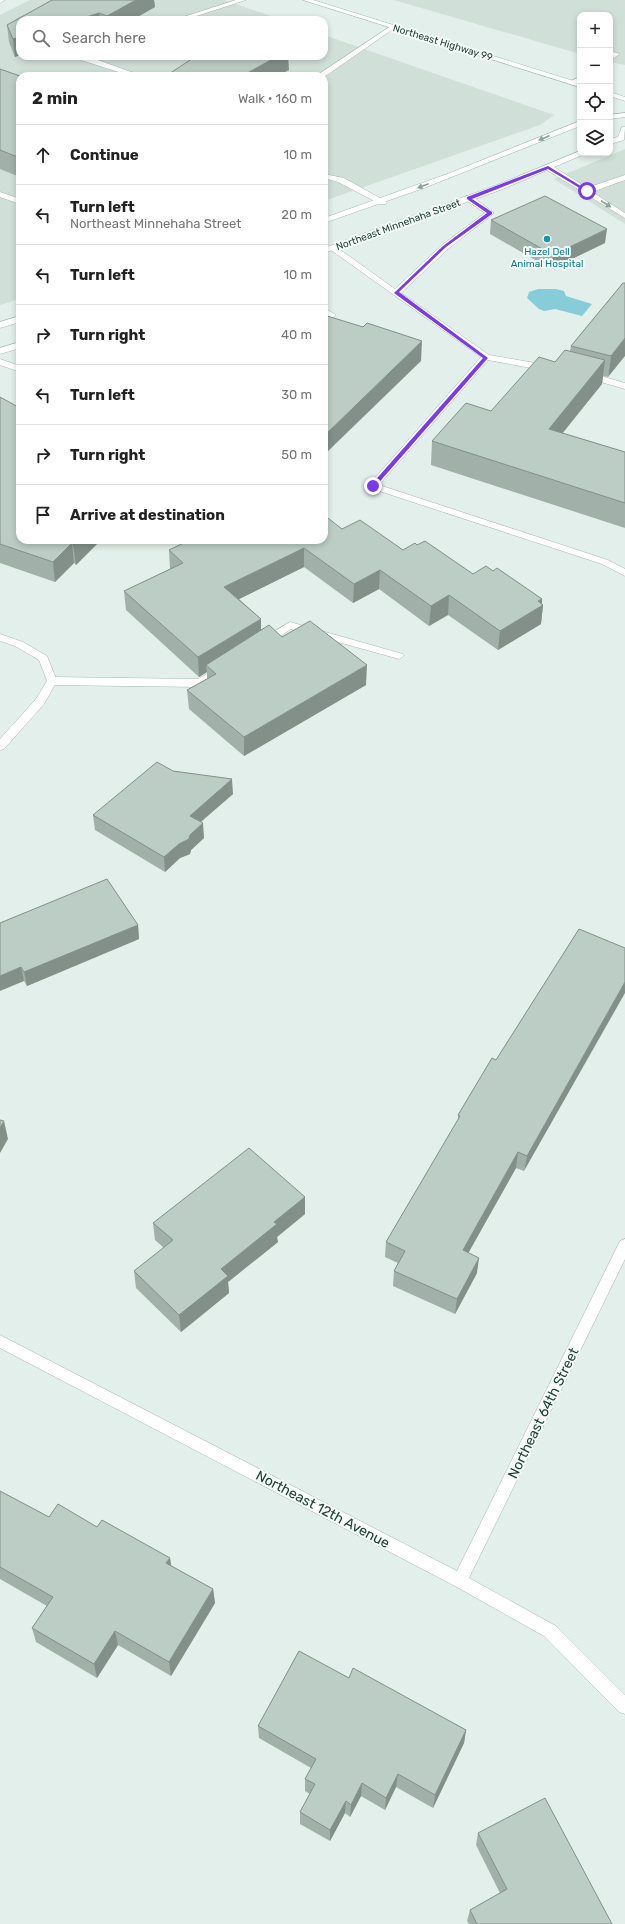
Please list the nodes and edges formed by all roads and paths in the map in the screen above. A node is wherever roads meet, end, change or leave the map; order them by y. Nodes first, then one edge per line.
1 (243, 0) edge
2 (306, 0) edge
3 (190, 16) edge
4 (393, 27) junction
5 (90, 60) edge
6 (126, 72) edge
7 (326, 72) edge
8 (577, 82) edge
9 (613, 95) edge
10 (625, 99) edge
11 (625, 115) edge
12 (613, 117) edge
13 (577, 124) edge
14 (625, 130) edge
15 (613, 141) edge
16 (577, 155) edge
17 (548, 167) junction
18 (625, 176) edge
19 (328, 177) edge
20 (587, 191) junction
21 (0, 194) edge
22 (469, 198) junction
23 (16, 200) edge
24 (383, 202) junction
25 (625, 216) edge
26 (334, 218) junction
27 (328, 220) edge
28 (328, 226) edge
29 (328, 250) edge
30 (396, 293) junction
31 (16, 320) edge
32 (0, 325) edge
33 (16, 346) edge
34 (0, 351) edge
35 (486, 358) junction
36 (0, 362) edge
37 (16, 368) edge
38 (555, 369) edge
39 (578, 373) edge
40 (625, 386) edge
41 (625, 573) edge
42 (0, 637) edge
43 (258, 646) edge
44 (399, 656) dead end
45 (232, 662) edge
46 (52, 681) junction
47 (0, 746) edge
48 (625, 1245) edge
49 (0, 1341) edge
50 (460, 1581) junction
51 (625, 1706) edge

1 - 3 main road
2 - 4 main road, Northeast Highway 99
4 - 7 main road
4 - 8 main road, Northeast Highway 99
5 - 6 main road
9 - 10 main road
11 - 12 main road
13 -> 24 main road
14 - 15 main road
16 - 17 main road, Northeast Minnehaha Street
17 - 20 main road
17 - 22 main road, Northeast Minnehaha Street
18 - 20 main road
19 - 24 main road
20 -> 25 main road
21 - 23 main road
22 - 29 main road, Northeast Minnehaha Street
22 - 30 main road
24 - 26 main road
26 - 27 main road
26 - 28 main road
29 - 30 main road
30 - 35 main road
31 - 32 main road
33 - 34 main road
35 - 38 main road
35 - 41 main road
36 - 37 main road
39 - 40 main road
42 - 46 main road
43 - 44 main road
45 - 46 main road
46 - 47 main road
48 - 50 main road, Northeast 64th Street
49 - 50 main road, Northeast 12th Avenue
50 - 51 main road, Northeast 12th Avenue

